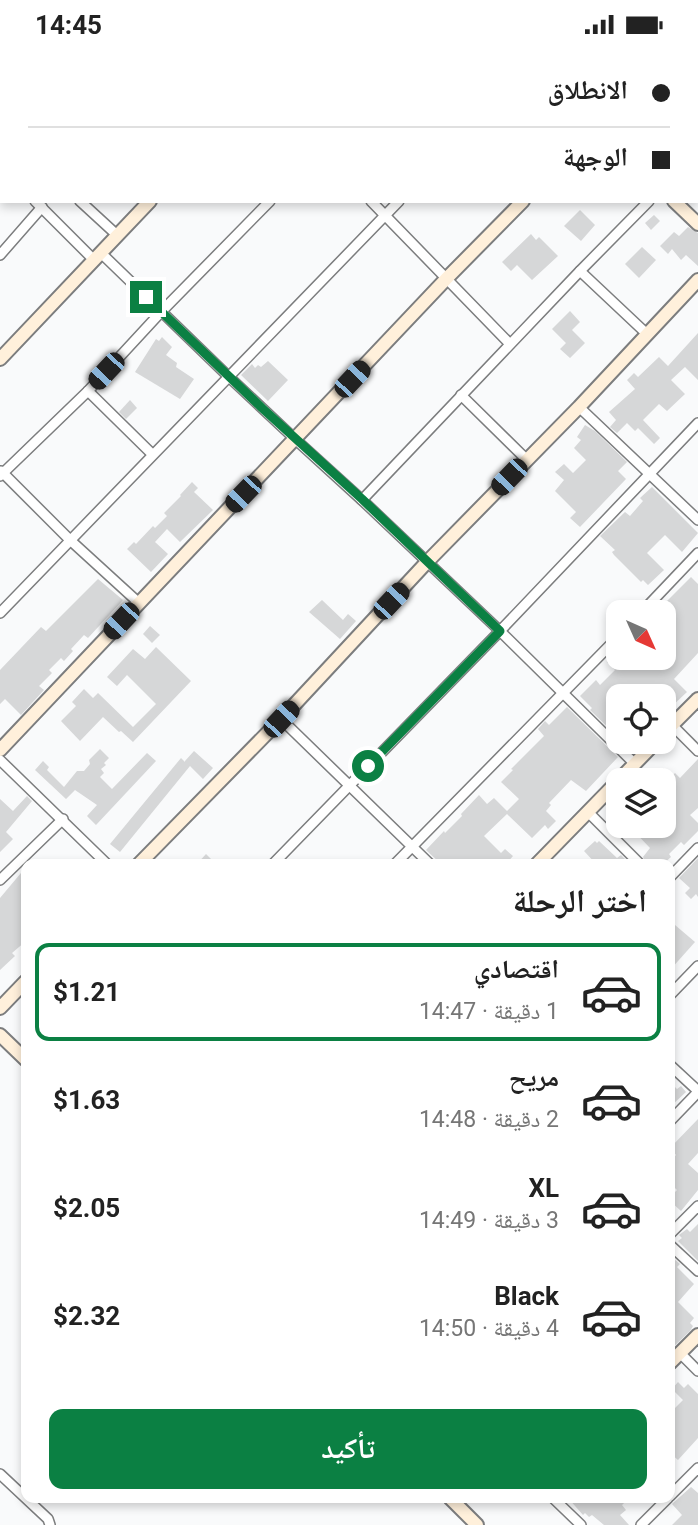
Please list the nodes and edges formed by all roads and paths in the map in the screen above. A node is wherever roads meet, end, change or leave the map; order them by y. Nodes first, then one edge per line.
1 (82, 203) edge
2 (268, 203) edge
3 (373, 203) edge
4 (397, 203) edge
5 (521, 203) edge
6 (647, 203) edge
7 (676, 203) edge
8 (38, 204) edge
9 (144, 204) edge
10 (386, 215) junction
11 (698, 224) edge
12 (117, 235) junction
13 (0, 255) edge
14 (98, 257) junction
15 (580, 271) junction
16 (447, 278) junction
17 (698, 280) edge
18 (161, 312) junction
19 (648, 335) junction
20 (510, 344) junction
21 (0, 359) edge
22 (229, 377) junction
23 (88, 391) junction
24 (461, 395) junction
25 (579, 407) junction
26 (698, 423) edge
27 (295, 439) junction
28 (152, 454) junction
29 (526, 459) junction
30 (1, 473) edge
31 (650, 474) junction
32 (362, 499) junction
33 (698, 520) edge
34 (70, 540) junction
35 (698, 553) edge
36 (427, 562) junction
37 (653, 600) edge
38 (139, 603) junction
39 (0, 613) edge
40 (500, 631) junction
41 (606, 649) edge
42 (564, 693) junction
43 (698, 699) edge
44 (281, 719) junction
45 (676, 722) edge
46 (676, 736) edge
47 (0, 750) edge
48 (698, 751) edge
49 (645, 754) edge
50 (0, 760) edge
51 (635, 764) junction
52 (631, 768) edge
53 (349, 785) junction
54 (606, 793) edge
55 (588, 812) junction
56 (62, 819) junction
57 (412, 846) junction
58 (698, 848) edge
59 (21, 859) edge
60 (21, 859) edge
61 (102, 859) edge
62 (144, 859) edge
63 (278, 859) edge
64 (400, 859) edge
65 (425, 859) edge
66 (542, 859) edge
67 (635, 859) edge
68 (675, 872) edge
69 (0, 880) edge
70 (698, 966) edge
71 (21, 986) edge
72 (675, 990) edge
73 (0, 1008) edge
74 (0, 1035) edge
75 (21, 1055) edge
76 (675, 1070) edge
77 (698, 1092) edge
78 (675, 1116) edge
79 (698, 1206) edge
80 (675, 1229) edge
81 (675, 1250) edge
82 (698, 1271) edge
83 (698, 1335) edge
84 (680, 1353) junction
85 (675, 1358) edge
86 (698, 1371) edge
87 (698, 1468) edge
88 (0, 1474) edge
89 (675, 1491) edge
90 (21, 1494) edge
91 (31, 1503) edge
92 (455, 1503) edge
93 (558, 1503) edge
94 (663, 1503) edge
95 (50, 1525) edge
96 (477, 1525) edge
97 (581, 1525) edge
98 (641, 1525) edge

1 - 12 street
2 - 18 street
3 - 10 street
4 - 10 street
5 - 16 street
6 - 15 street
7 - 11 street
8 - 13 street
8 - 14 street
9 - 12 street
10 - 16 street
10 - 22 street
12 - 14 street
14 - 18 street
14 - 21 street
15 - 19 street
15 - 20 street
16 - 20 street
16 - 27 street
17 - 19 street
18 - 22 street
18 - 23 street
19 - 25 street
20 - 24 street
22 - 27 street
22 - 28 street
23 - 28 street
23 - 30 street
24 - 29 street
24 - 32 street
25 - 29 street
25 - 31 street
26 - 31 street
27 - 32 street
27 - 38 street
28 - 34 street
29 - 36 street
30 - 34 street
31 - 33 street
31 - 40 street
32 - 36 street
34 - 38 street
34 - 39 street
35 - 37 street
36 - 40 street
36 - 44 street
38 - 47 street
40 - 42 street
40 - 53 street
41 - 42 street
42 - 51 street
42 - 57 street
43 - 45 street
44 - 53 street
44 - 62 street
46 - 48 street
49 - 51 street
50 - 56 street
51 - 52 street
53 - 57 street
53 - 63 street
54 - 55 street
55 - 66 street
55 - 67 street
56 - 59 street
56 - 61 street
57 - 64 street
57 - 65 street
58 - 68 street
60 - 69 street
70 - 72 street
71 - 73 street
74 - 75 street
76 - 77 street
77 - 78 street
79 - 80 street
81 - 82 street
83 - 84 street
84 - 85 street
84 - 86 street
87 - 89 street
88 - 90 street
91 - 95 street
92 - 96 street
93 - 97 street
94 - 98 street

